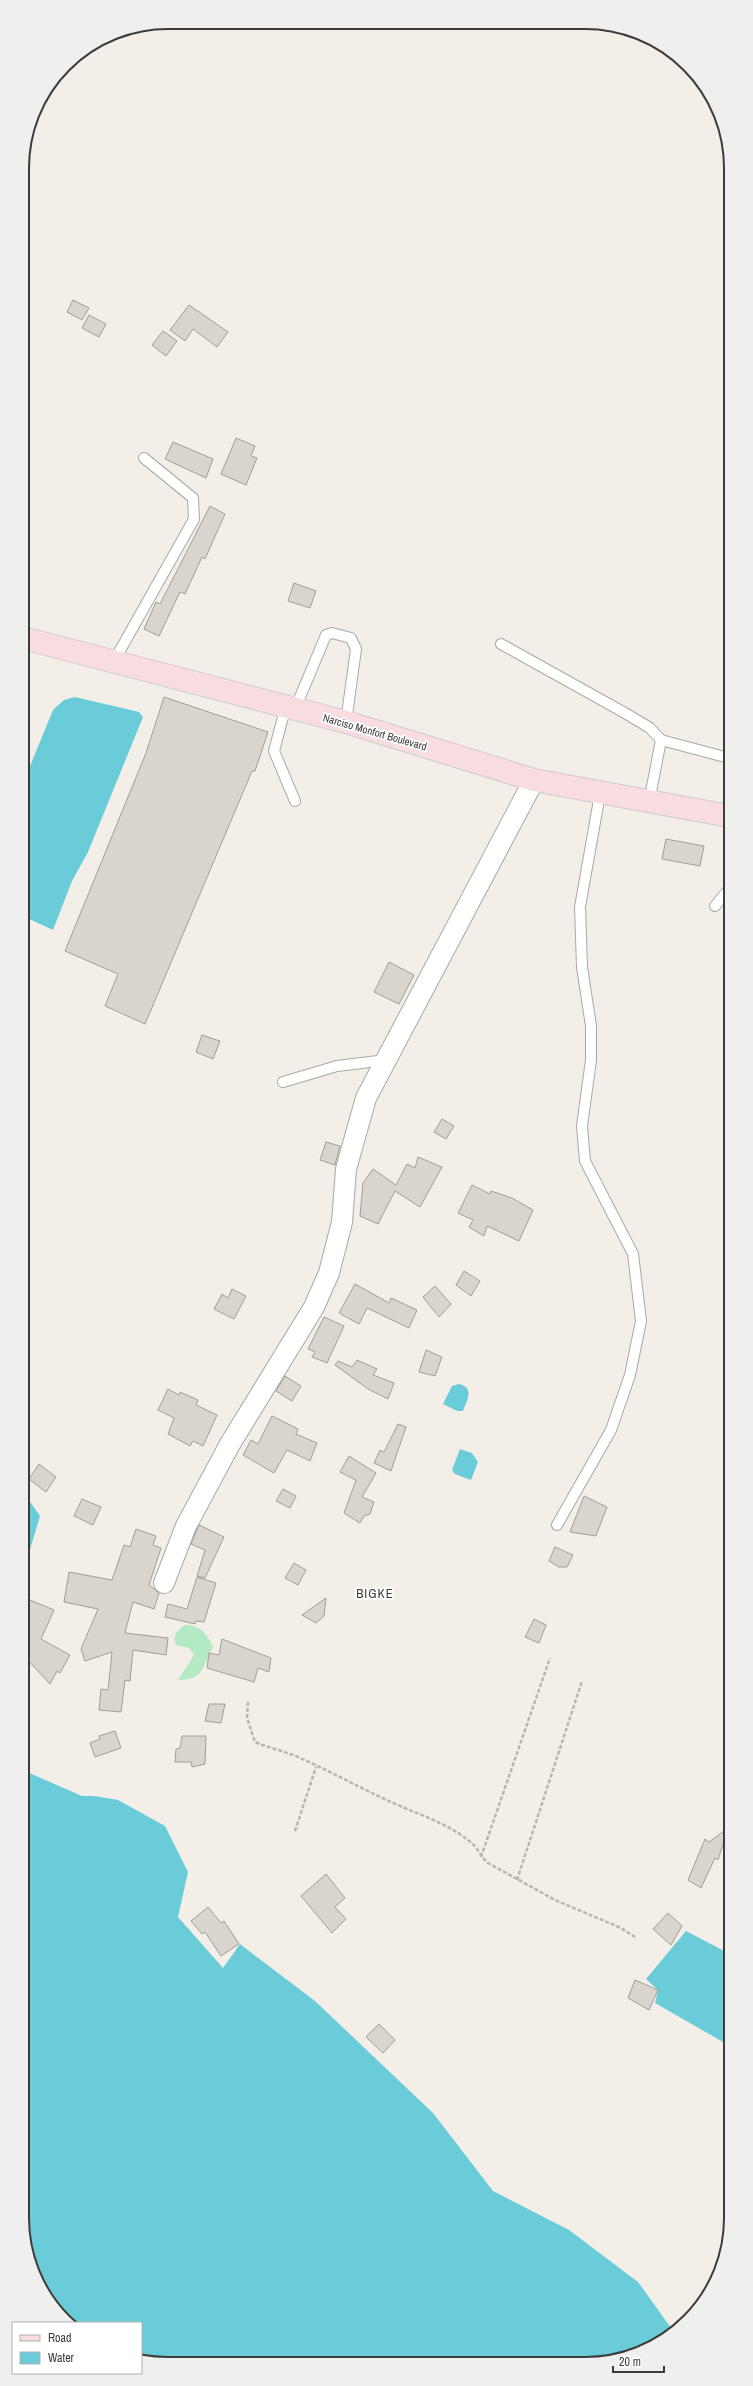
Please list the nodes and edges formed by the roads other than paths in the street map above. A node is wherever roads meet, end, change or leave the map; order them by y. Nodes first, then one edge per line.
1 (144, 458) dead end
2 (29, 640) edge
3 (501, 644) dead end
4 (114, 661) junction
5 (291, 708) junction
6 (346, 722) junction
7 (660, 740) junction
8 (724, 758) edge
9 (534, 780) junction
10 (600, 794) junction
11 (295, 801) dead end
12 (650, 802) junction
13 (724, 815) edge
14 (724, 895) edge
15 (715, 906) dead end
16 (386, 1060) junction
17 (283, 1082) dead end
18 (557, 1525) dead end
19 (164, 1583) dead end

1 - 4 lane
2 - 4 main road, Narciso Monfort Boulevard
3 - 7 lane
4 - 5 main road, Narciso Monfort Boulevard
5 - 6 main road, Narciso Monfort Boulevard
5 - 6 lane
5 - 11 lane
6 - 9 main road, Narciso Monfort Boulevard
7 - 8 lane
7 - 12 lane
9 - 10 main road, Narciso Monfort Boulevard
9 - 16 street
10 - 12 main road, Narciso Monfort Boulevard
10 - 18 lane
12 - 13 main road, Narciso Monfort Boulevard
14 - 15 lane
16 - 17 lane
16 - 19 street

